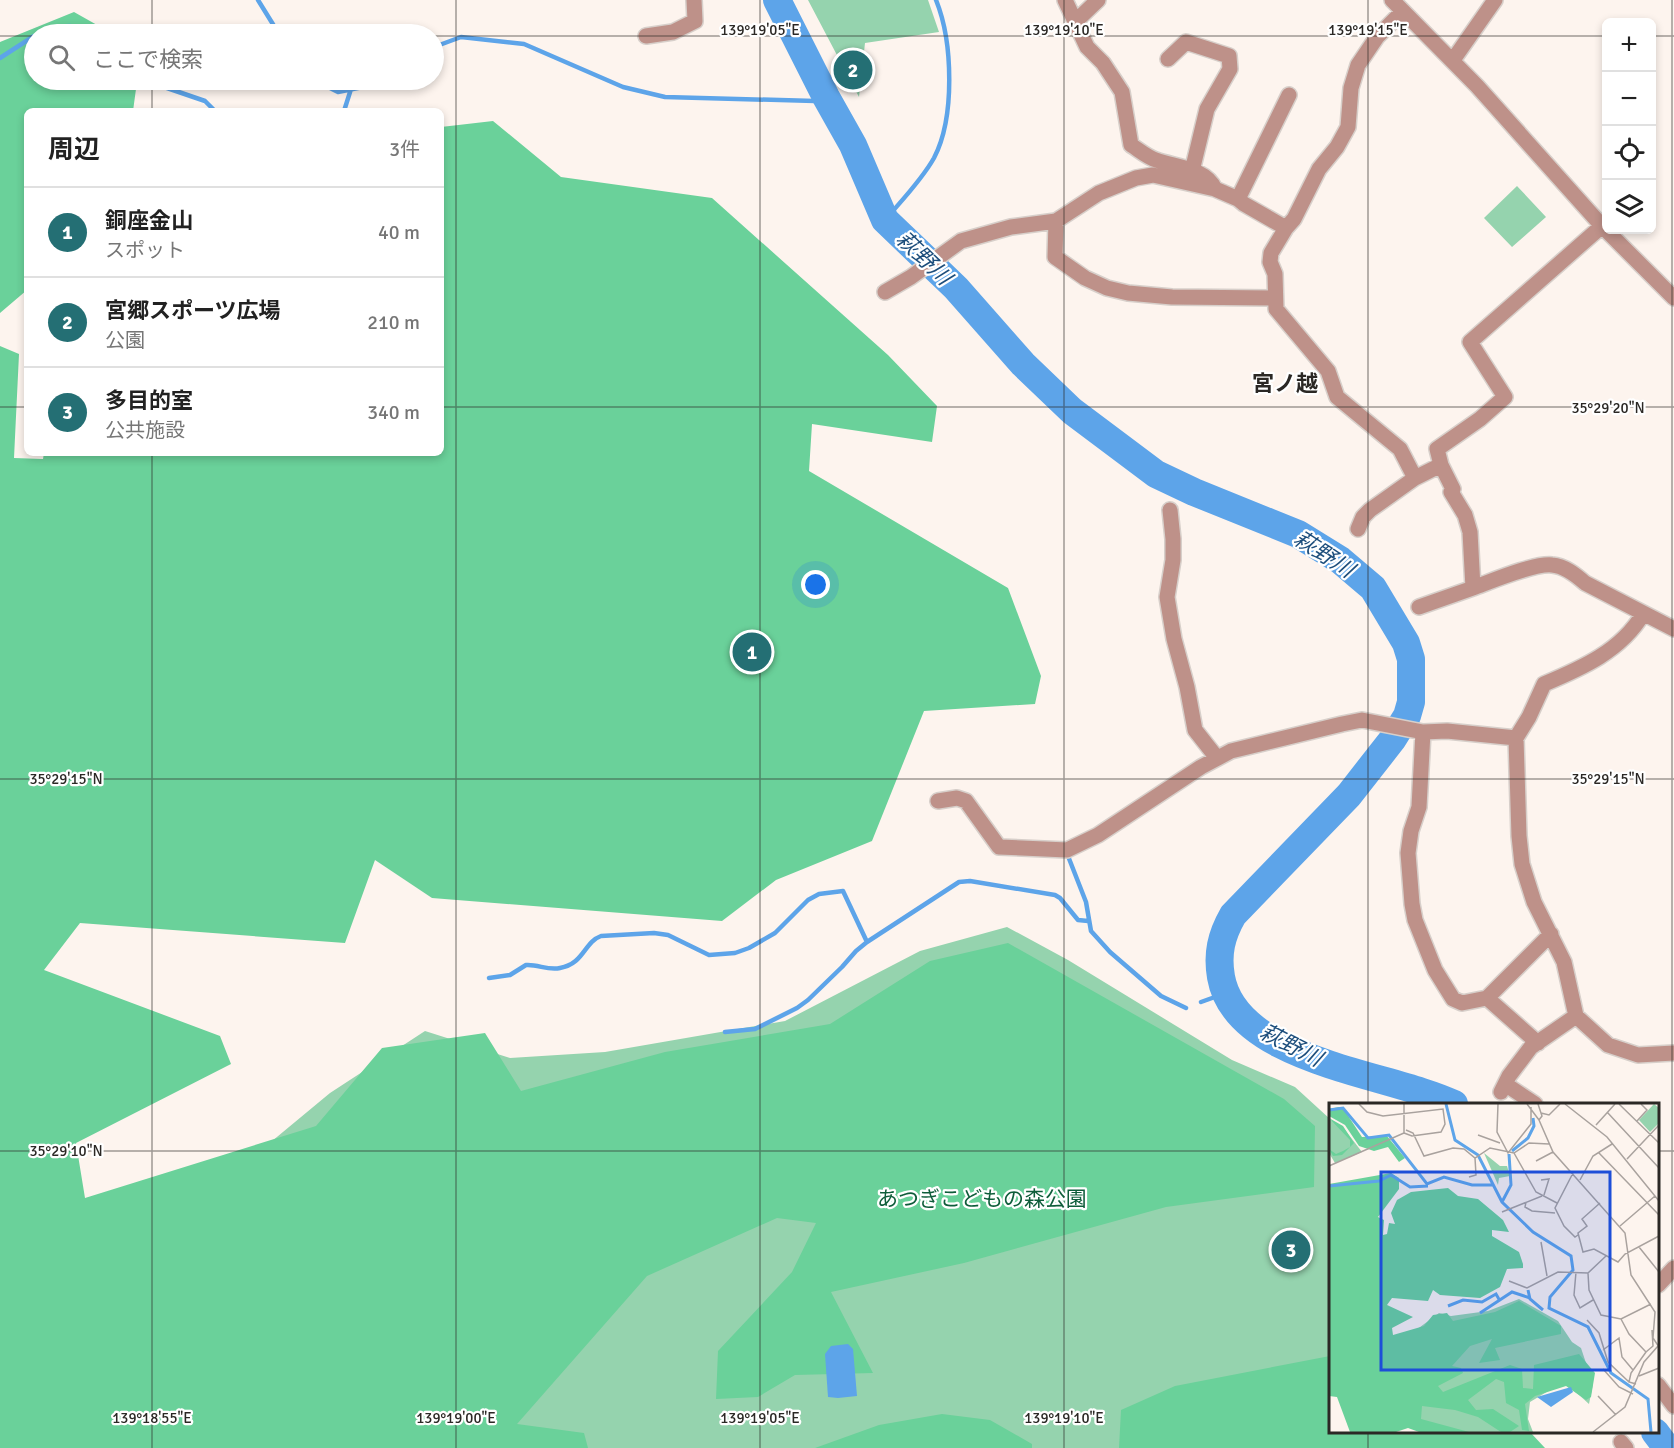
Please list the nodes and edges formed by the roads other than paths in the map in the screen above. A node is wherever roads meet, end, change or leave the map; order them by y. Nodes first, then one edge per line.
1 (694, 0) edge
2 (1065, 0) edge
3 (1098, 0) edge
4 (1495, 0) edge
5 (1398, 5) edge
6 (1076, 22) junction
7 (646, 36) dead end
8 (1168, 59) dead end
9 (1453, 60) junction
10 (1289, 95) dead end
11 (1192, 171) junction
12 (1215, 189) junction
13 (1238, 199) junction
14 (1056, 220) junction
15 (1602, 226) joint
16 (1286, 228) junction
17 (1610, 234) edge
18 (885, 292) dead end
19 (1275, 298) junction
20 (1674, 298) edge
21 (1440, 465) junction
22 (1415, 478) junction
23 (1170, 510) dead end
24 (1358, 529) dead end
25 (1473, 588) junction
26 (1419, 607) dead end
27 (1643, 614) junction
28 (1674, 629) edge
29 (1421, 731) junction
30 (1516, 738) junction
31 (1217, 758) junction
32 (938, 801) dead end
33 (1551, 934) junction
34 (1487, 998) junction
35 (1576, 1016) junction
36 (1538, 1043) junction
37 (1674, 1053) edge
38 (1533, 1103) edge
39 (1674, 1268) edge
40 (1659, 1284) edge
41 (1659, 1386) edge
42 (1674, 1406) edge

1 - 7 street
2 - 6 street
3 - 6 street
4 - 9 street
5 - 9 street
5 - 16 street
6 - 11 street
8 - 11 street
9 - 15 street
10 - 13 street
11 - 12 street
12 - 13 street
12 - 14 street
13 - 16 street
14 - 18 street
14 - 19 street
15 - 21 street
16 - 19 street
17 - 20 street
19 - 22 street
21 - 22 street
21 - 25 street
22 - 24 street
23 - 31 street
25 - 26 street
25 - 27 street
27 - 28 street
27 - 30 street
29 - 30 street
29 - 31 street
29 - 34 street
30 - 33 street
31 - 32 street
33 - 34 street
33 - 35 street
34 - 36 street
35 - 36 street
35 - 37 street
36 - 38 street
39 - 40 street
41 - 42 street

